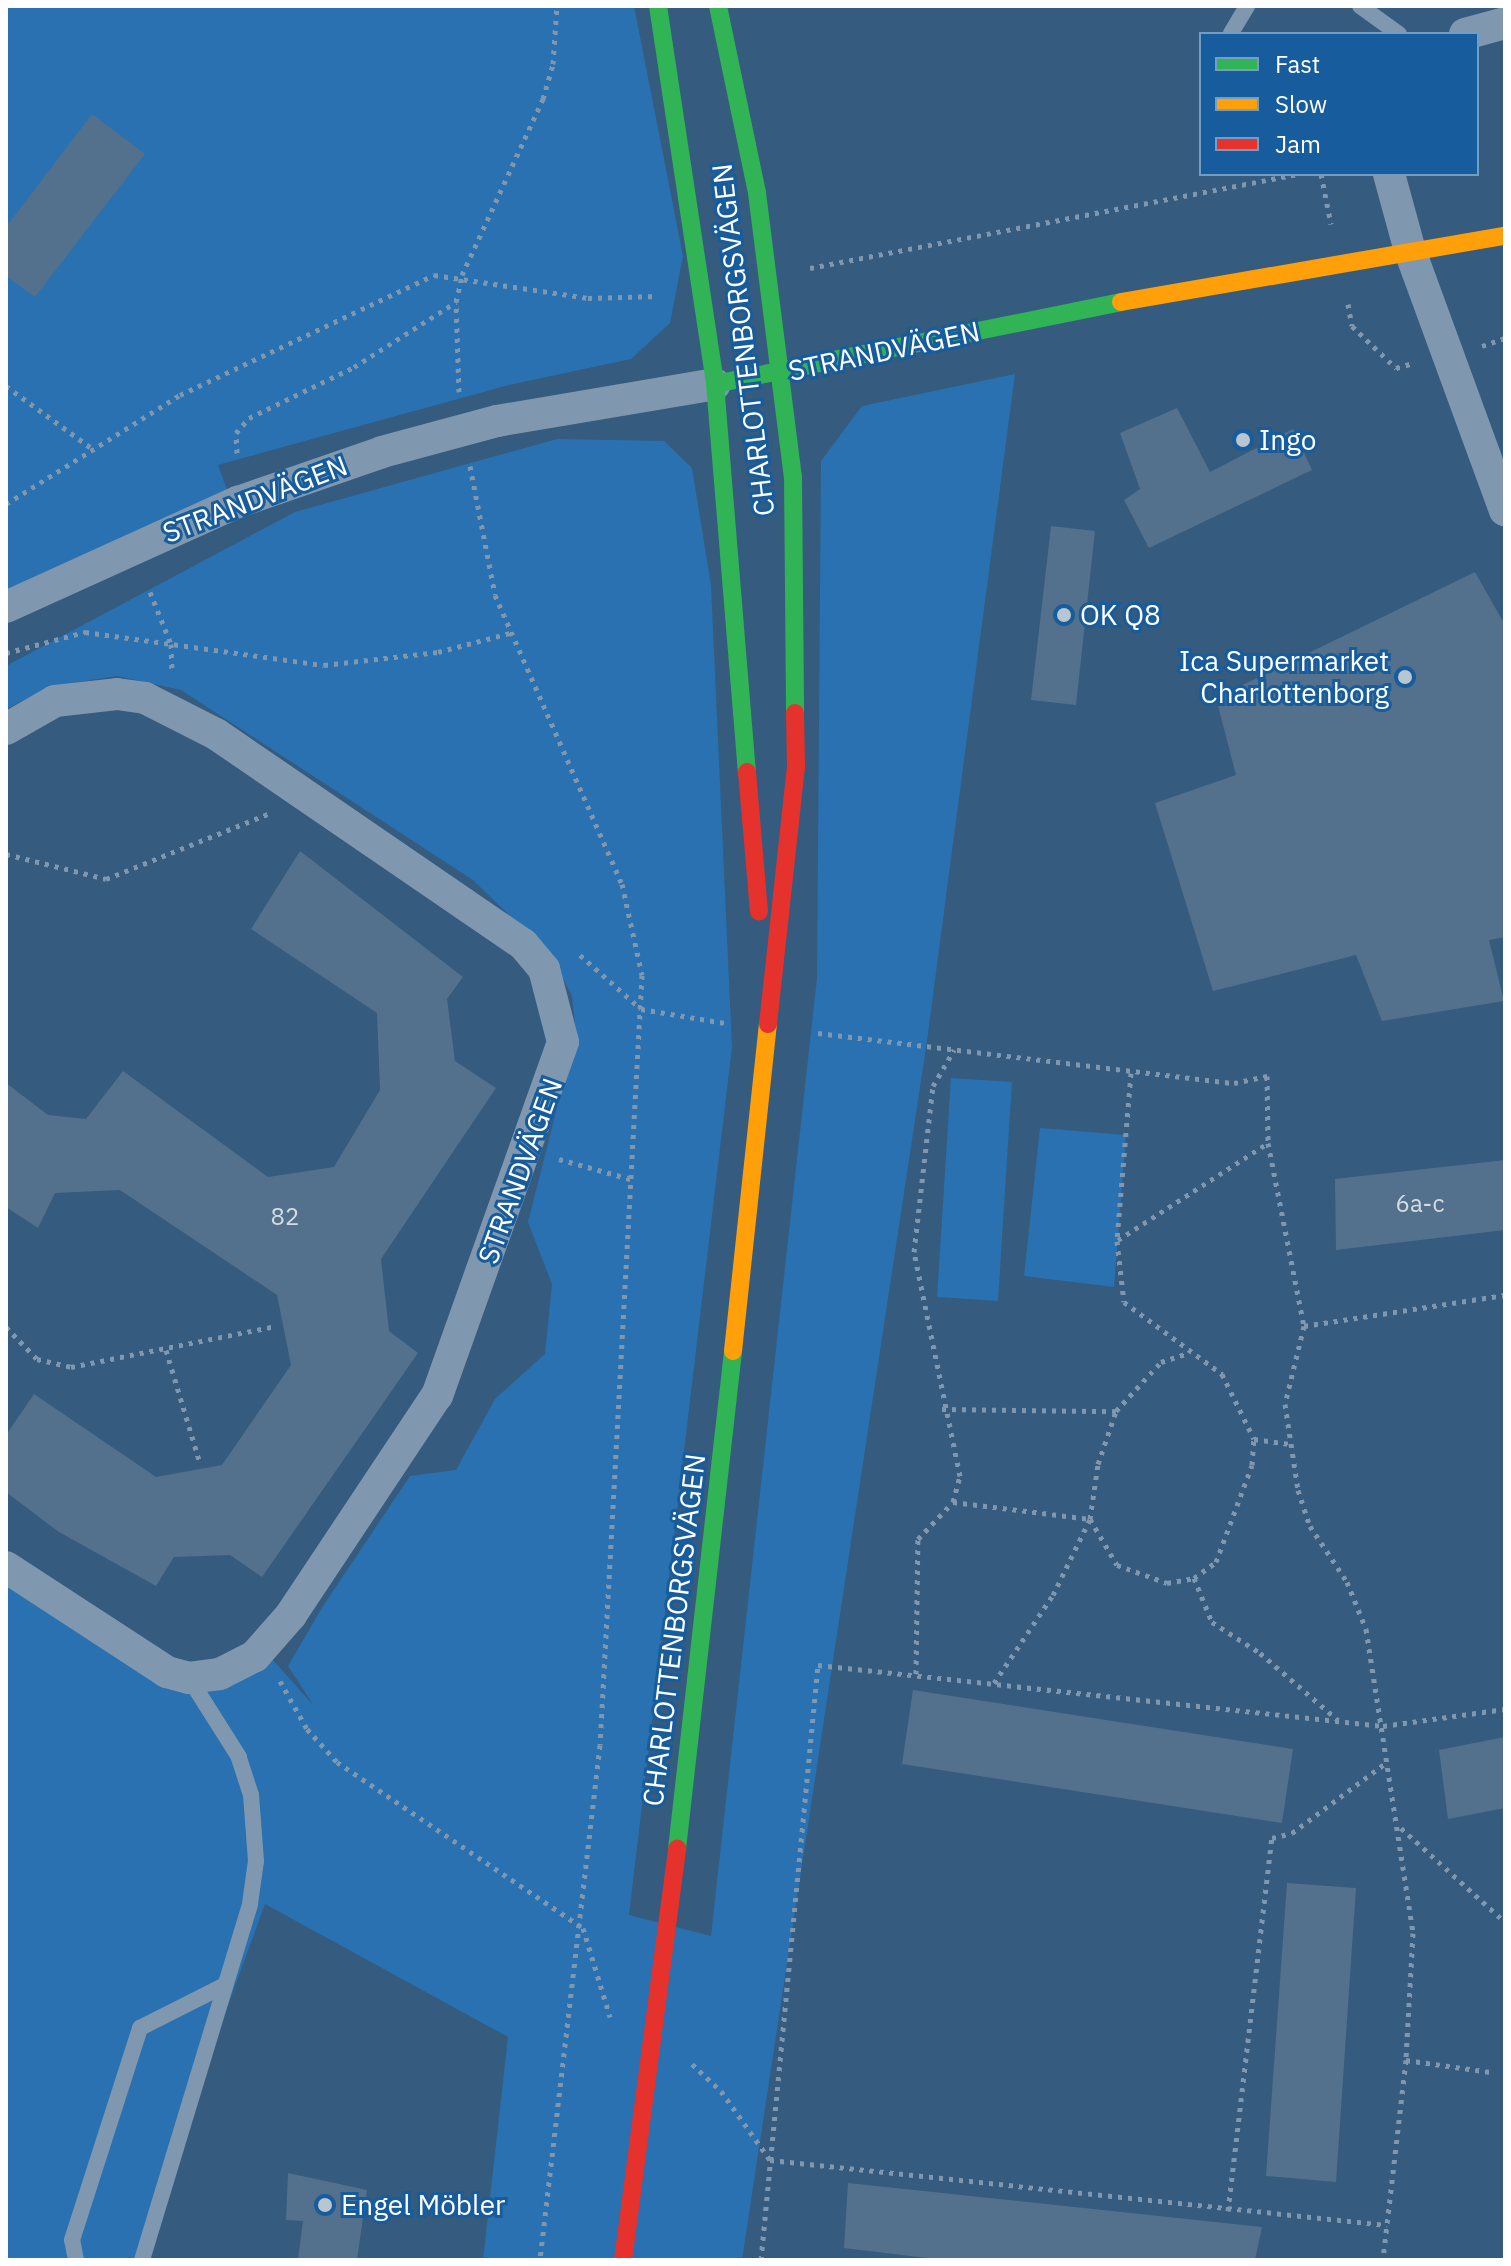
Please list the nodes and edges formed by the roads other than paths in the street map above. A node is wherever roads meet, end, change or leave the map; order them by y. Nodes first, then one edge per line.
1 (658, 6) edge
2 (718, 6) edge
3 (1247, 6) edge
4 (1360, 6) edge
5 (1505, 23) edge
6 (1232, 32) edge
7 (1396, 32) edge
8 (1472, 32) edge
9 (1390, 176) edge
10 (1505, 236) edge
11 (1410, 251) junction
12 (781, 373) junction
13 (715, 384) junction
14 (1505, 510) edge
15 (6, 607) edge
16 (6, 729) edge
17 (766, 1005) junction
18 (6, 1567) edge
19 (189, 1678) junction
20 (225, 1985) junction
21 (76, 2260) edge
22 (142, 2260) edge
23 (623, 2260) edge

1 - 13 main road, CHARLOTTENBORGSVÄGEN
2 - 12 main road, CHARLOTTENBORGSVÄGEN
3 - 6 lane
4 - 7 lane
5 - 8 street
9 - 11 street
10 - 11 main road, STRANDVÄGEN
11 - 12 main road, STRANDVÄGEN
11 - 14 street
12 - 13 main road, STRANDVÄGEN
12 - 17 main road, CHARLOTTENBORGSVÄGEN
13 - 15 street, STRANDVÄGEN
13 - 17 main road, CHARLOTTENBORGSVÄGEN
16 - 19 street, STRANDVÄGEN
17 - 23 main road, CHARLOTTENBORGSVÄGEN
18 - 19 street
19 - 20 lane
20 - 21 lane
20 - 22 lane

